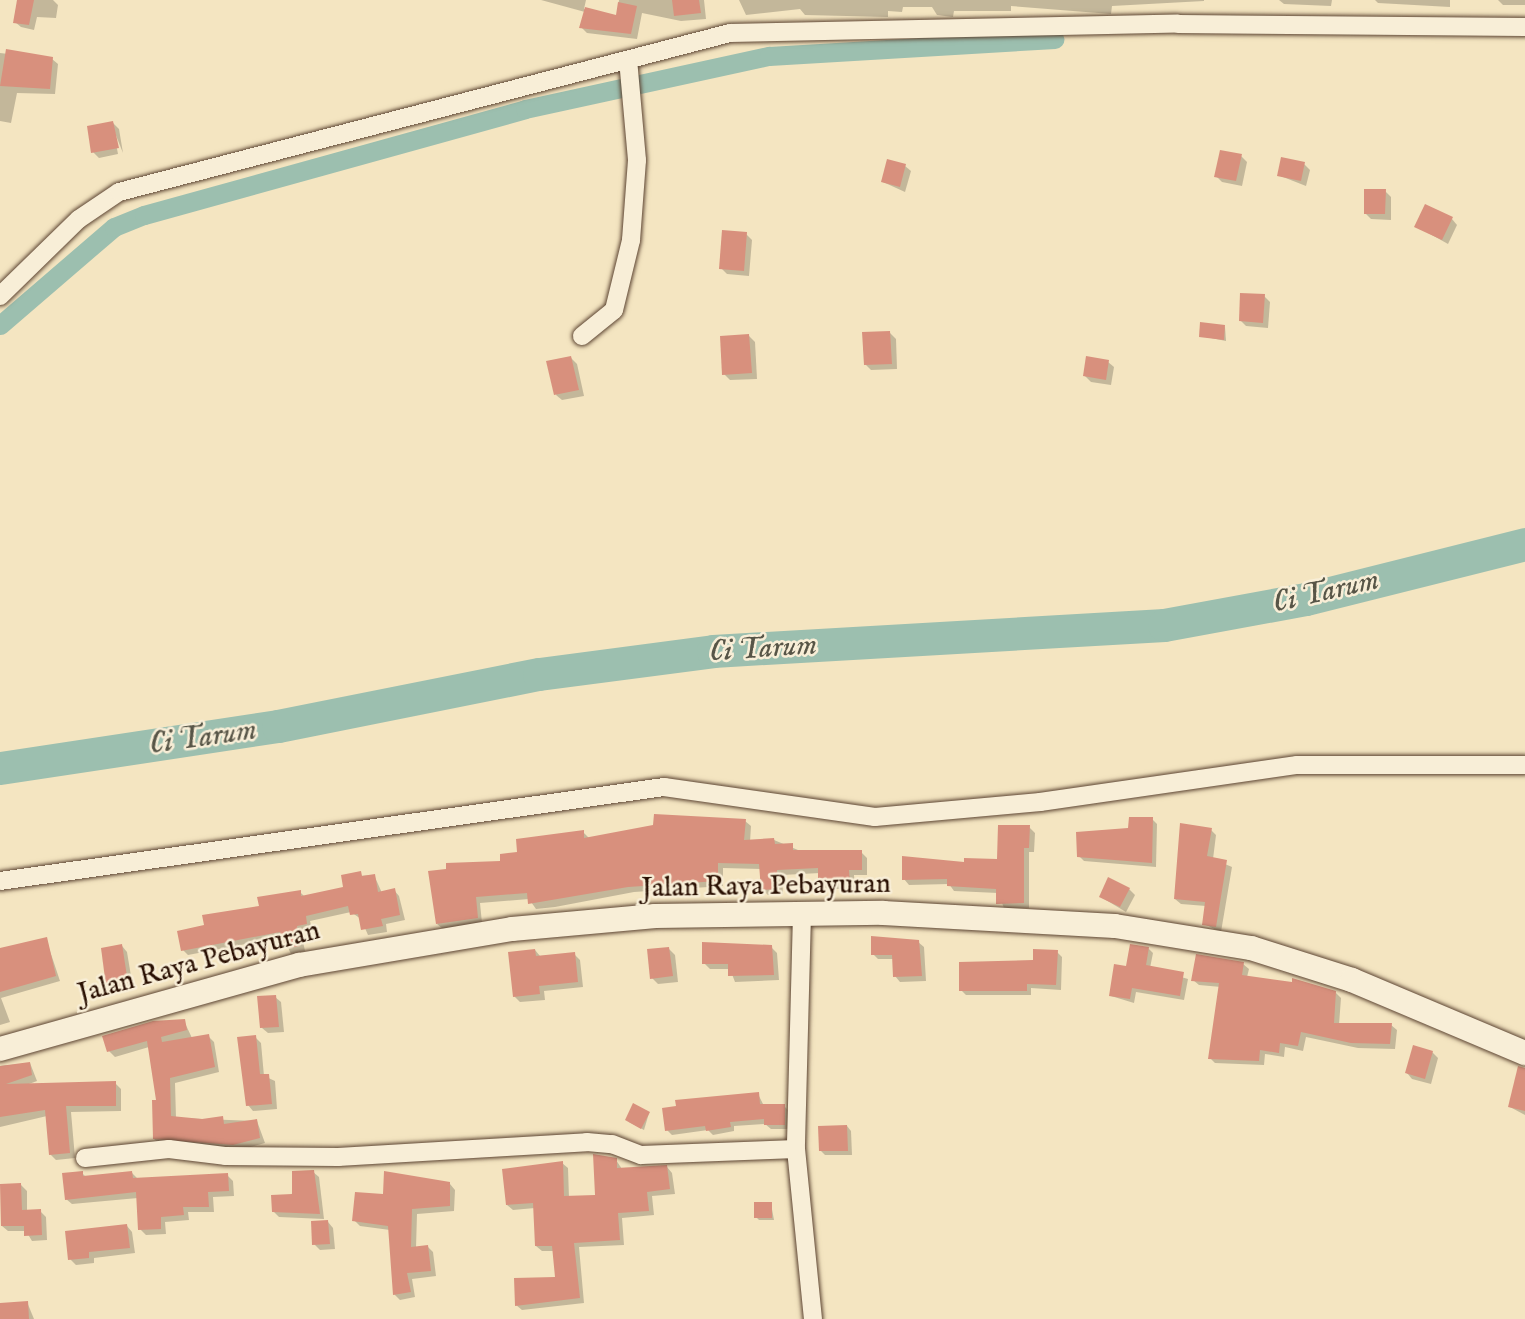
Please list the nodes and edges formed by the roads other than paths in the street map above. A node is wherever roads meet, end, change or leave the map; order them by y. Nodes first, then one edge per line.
1 (1525, 27) edge
2 (629, 68) junction
3 (0, 296) edge
4 (582, 336) dead end
5 (1525, 765) edge
6 (0, 881) edge
7 (802, 914) junction
8 (0, 1049) edge
9 (1525, 1053) edge
10 (796, 1149) junction
11 (85, 1158) dead end
12 (813, 1319) edge

1 - 2 street
2 - 3 street
2 - 4 street
5 - 6 street
7 - 8 main road, Jalan Raya Pebayuran
7 - 9 main road, Jalan Raya Pebayuran
7 - 10 street
10 - 11 street
10 - 12 street

